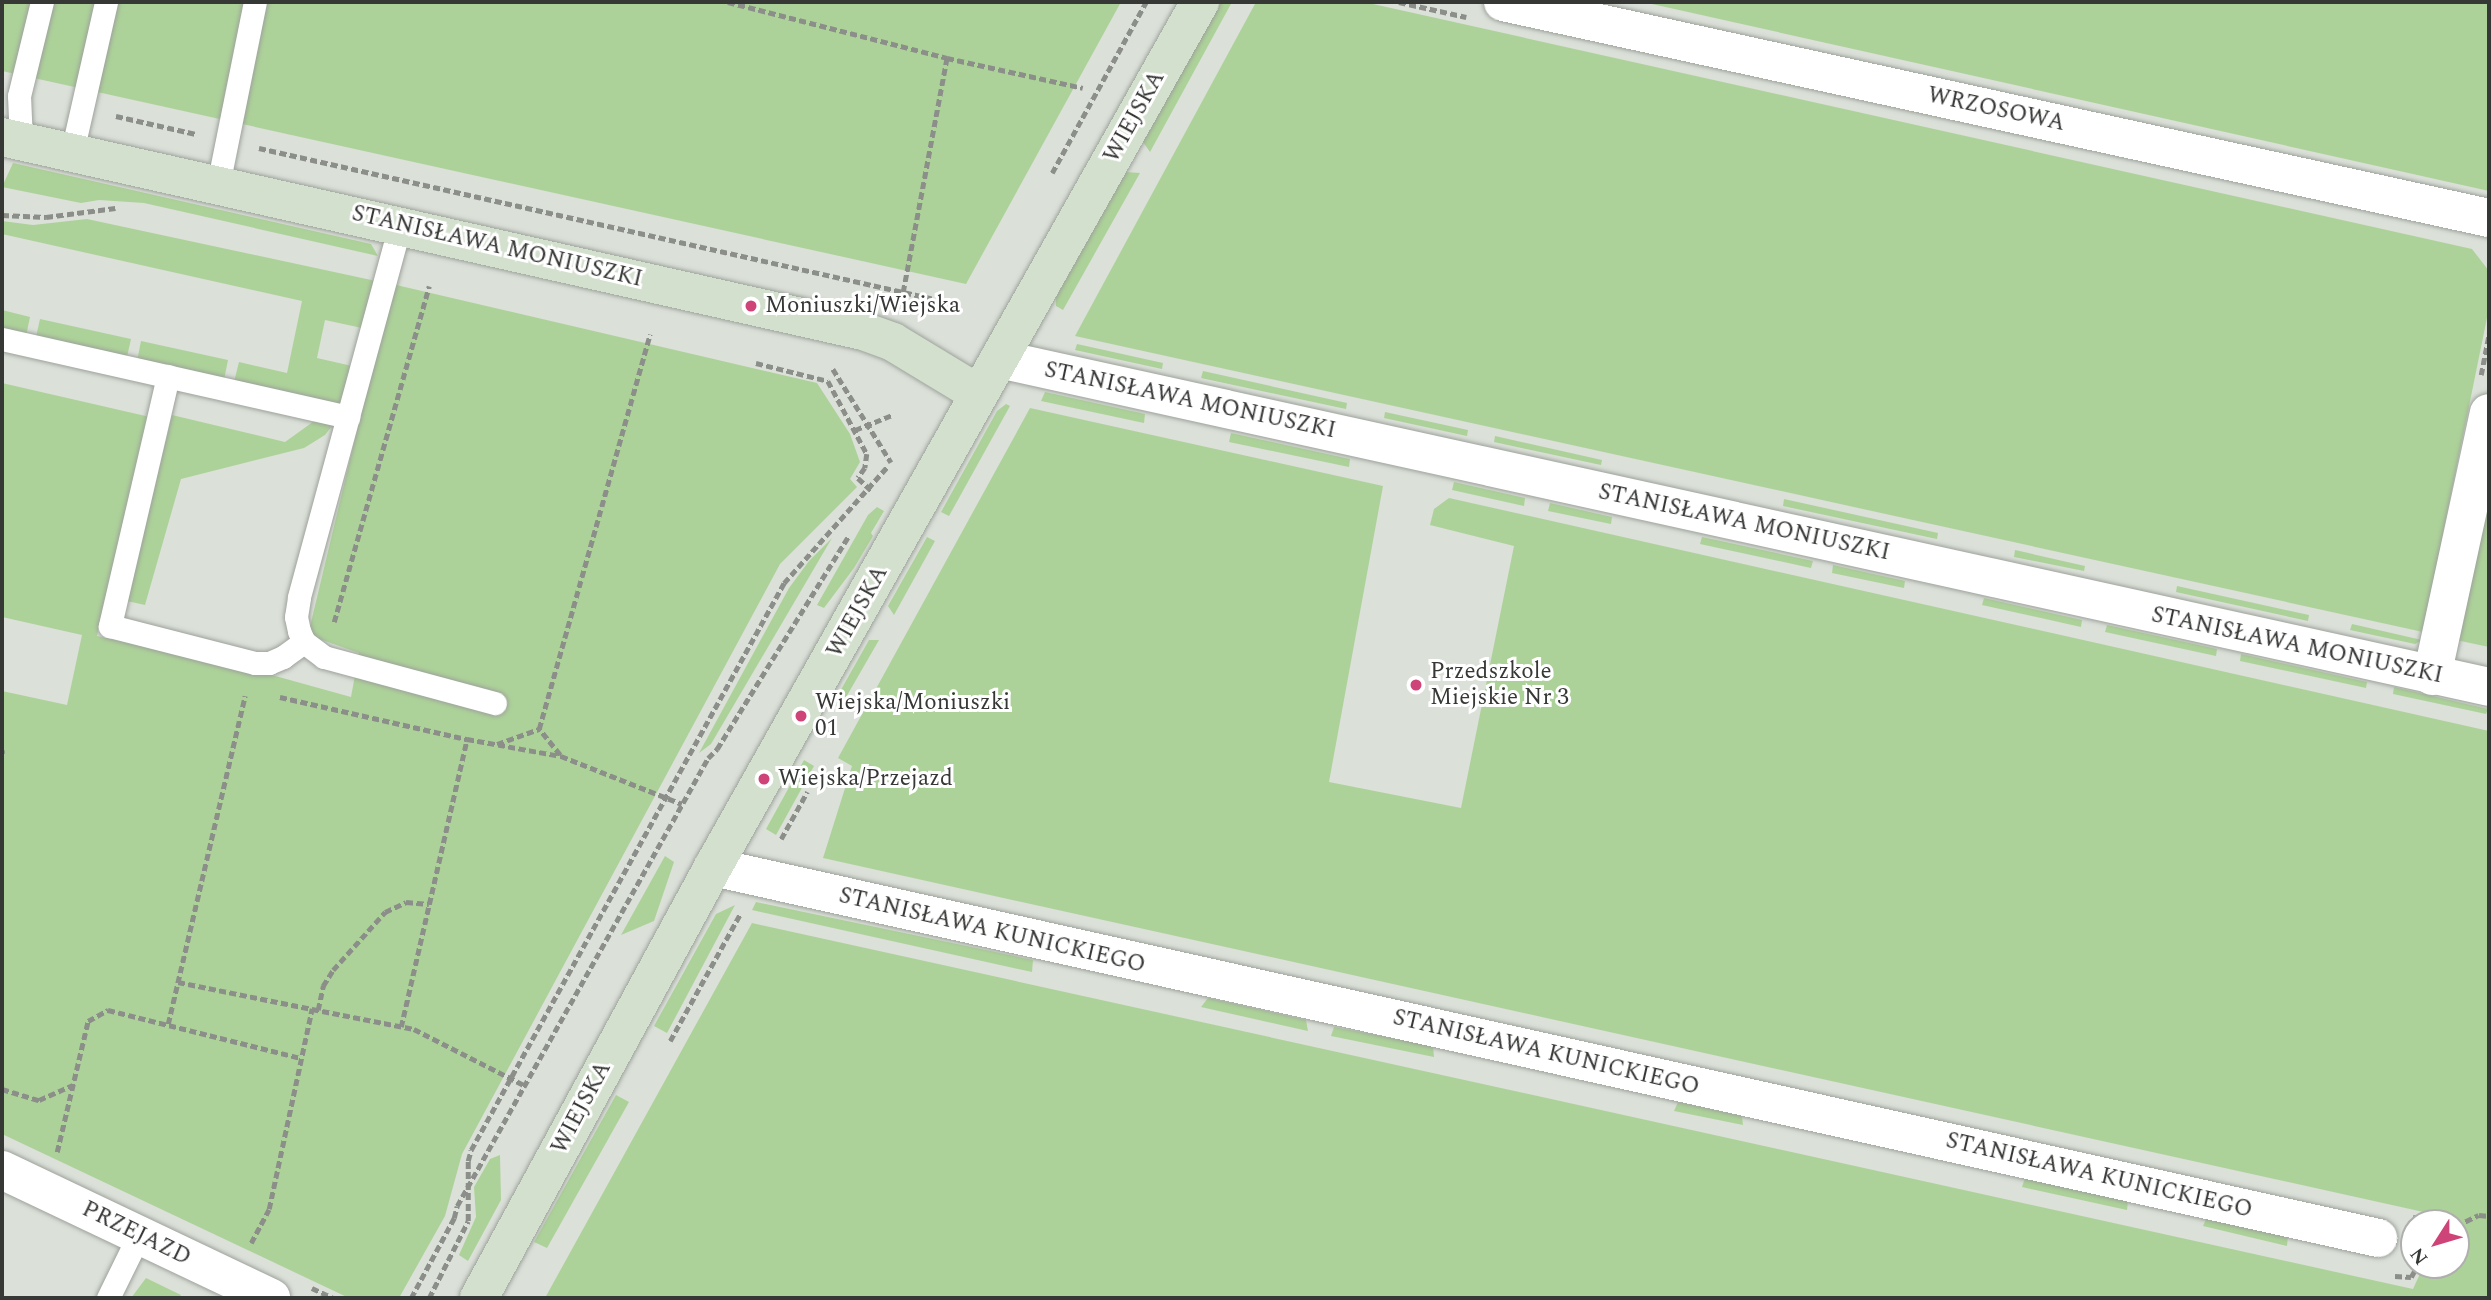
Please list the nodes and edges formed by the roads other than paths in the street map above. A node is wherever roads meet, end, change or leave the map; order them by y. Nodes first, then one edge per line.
1 (42, 2) edge
2 (106, 2) edge
3 (256, 2) edge
4 (1200, 2) edge
5 (1503, 2) edge
6 (11, 139) edge
7 (72, 152) junction
8 (218, 185) junction
9 (2489, 218) edge
10 (400, 225) junction
11 (2, 339) edge
12 (999, 359) junction
13 (168, 376) junction
14 (979, 394) junction
15 (2484, 400) edge
16 (348, 417) junction
17 (304, 642) junction
18 (2432, 676) junction
19 (2489, 687) edge
20 (495, 703) dead end
21 (713, 867) junction
22 (2, 1170) edge
23 (139, 1236) junction
24 (2378, 1238) dead end
25 (108, 1298) edge
26 (271, 1298) edge
27 (479, 1298) edge

1 - 6 lane
2 - 7 lane
3 - 8 lane
4 - 12 street, WIEJSKA
5 - 9 street, WRZOSOWA
6 - 7 street, STANISŁAWA MONIUSZKI
7 - 8 street, STANISŁAWA MONIUSZKI
8 - 10 street, STANISŁAWA MONIUSZKI
10 - 14 street, STANISŁAWA MONIUSZKI
10 - 16 lane
11 - 13 lane
12 - 14 street, WIEJSKA
12 - 18 street, STANISŁAWA MONIUSZKI
13 - 16 lane
13 - 17 lane
14 - 21 street, WIEJSKA
15 - 18 street
16 - 17 lane
17 - 20 lane
18 - 19 street, STANISŁAWA MONIUSZKI
21 - 24 street, STANISŁAWA KUNICKIEGO
21 - 27 street, WIEJSKA
22 - 23 street, PRZEJAZD
23 - 25 lane
23 - 26 street, PRZEJAZD

